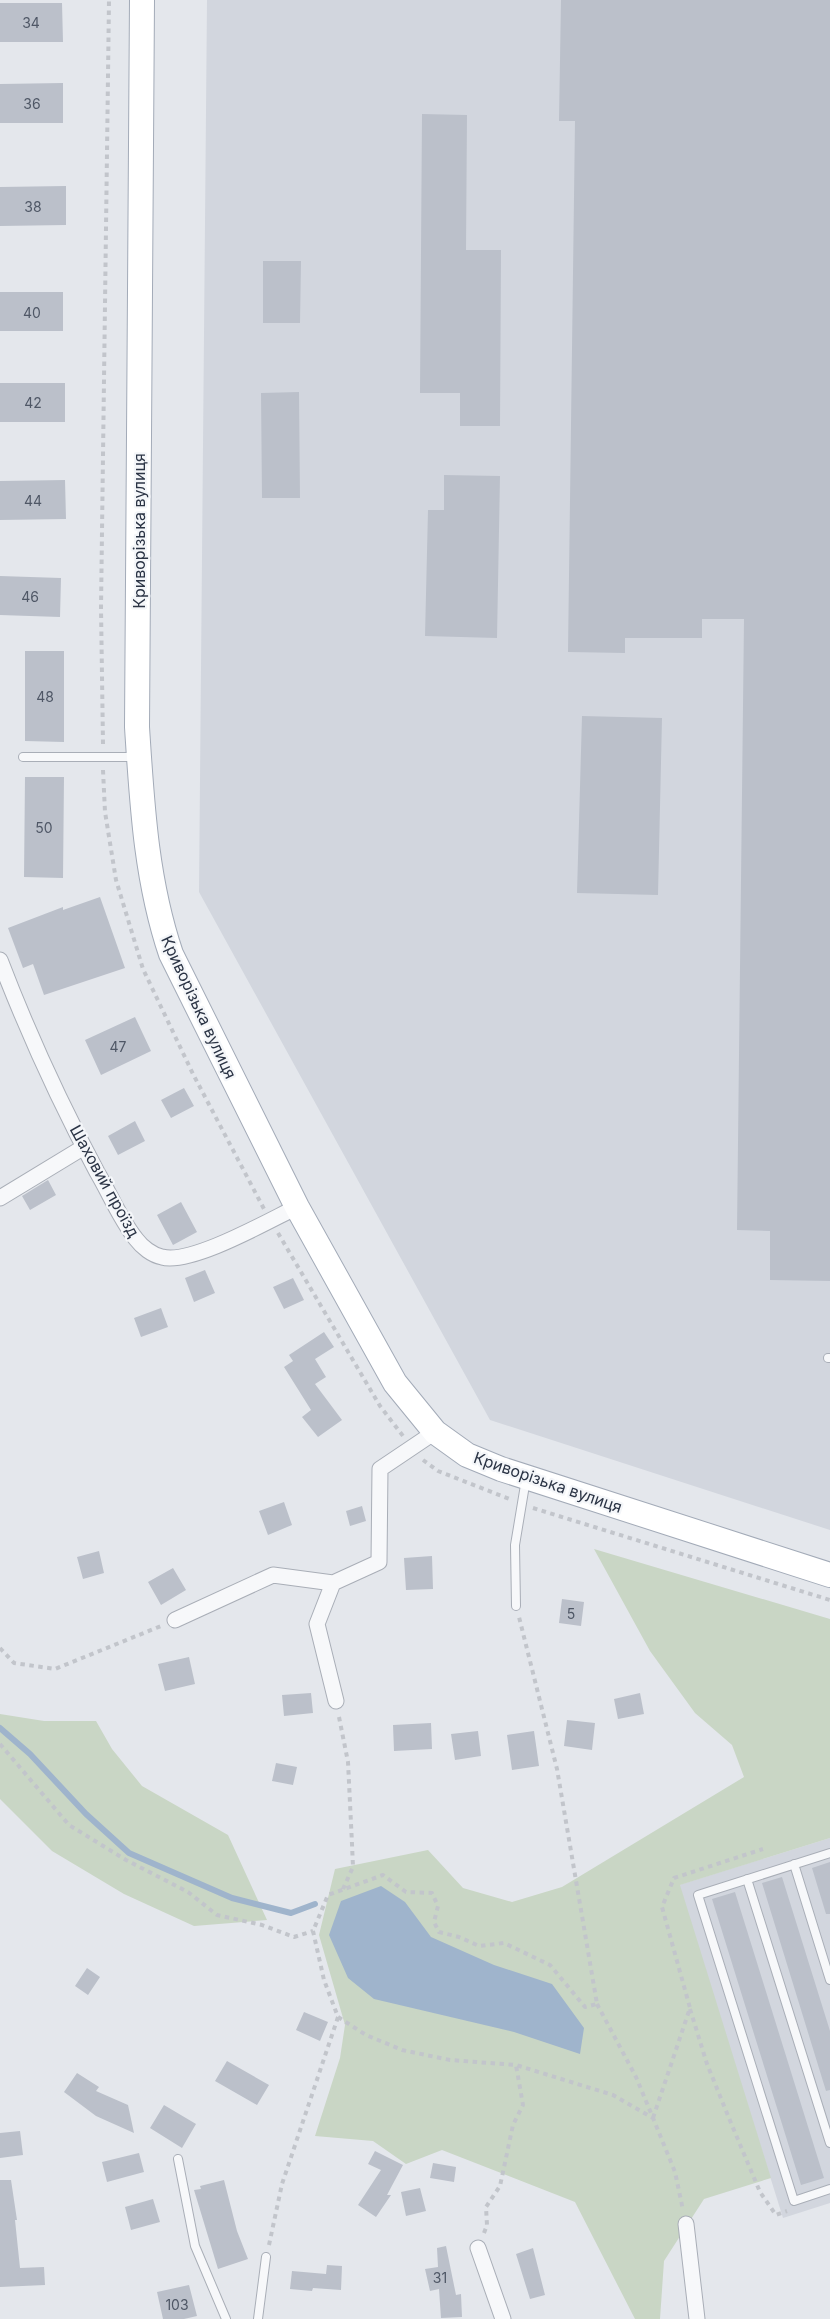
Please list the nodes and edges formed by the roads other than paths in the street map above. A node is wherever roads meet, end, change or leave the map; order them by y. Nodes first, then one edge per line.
1 (142, 0) edge
2 (139, 756) junction
3 (23, 757) dead end
4 (0, 960) edge
5 (84, 1146) junction
6 (0, 1198) edge
7 (297, 1207) junction
8 (435, 1432) junction
9 (526, 1477) junction
10 (830, 1575) edge
11 (333, 1583) junction
12 (516, 1606) road end
13 (175, 1620) road end
14 (336, 1701) road end
15 (830, 1853) edge
16 (794, 1864) junction
17 (747, 1879) junction
18 (830, 1980) edge
19 (830, 2143) edge
20 (178, 2159) dead end
21 (830, 2189) edge
22 (686, 2224) road end
23 (478, 2248) road end
24 (266, 2257) road end
25 (226, 2319) edge
26 (258, 2319) edge
27 (503, 2319) edge
28 (697, 2319) edge

1 - 2 main road, Криворізька вулиця
2 - 3 lane
2 - 7 main road, Криворізька вулиця
4 - 5 street, Шаховий проїзд
5 - 6 street
5 - 7 street, Шаховий проїзд
7 - 8 main road, Криворізька вулиця
8 - 9 main road, Криворізька вулиця
8 - 11 street
9 - 10 main road, Криворізька вулиця
9 - 12 lane
11 - 13 street
11 - 14 street
15 - 16 lane
16 - 17 lane
16 - 18 lane
17 - 19 lane
17 - 21 lane
20 - 25 lane
22 - 28 street
23 - 27 street
24 - 26 lane

